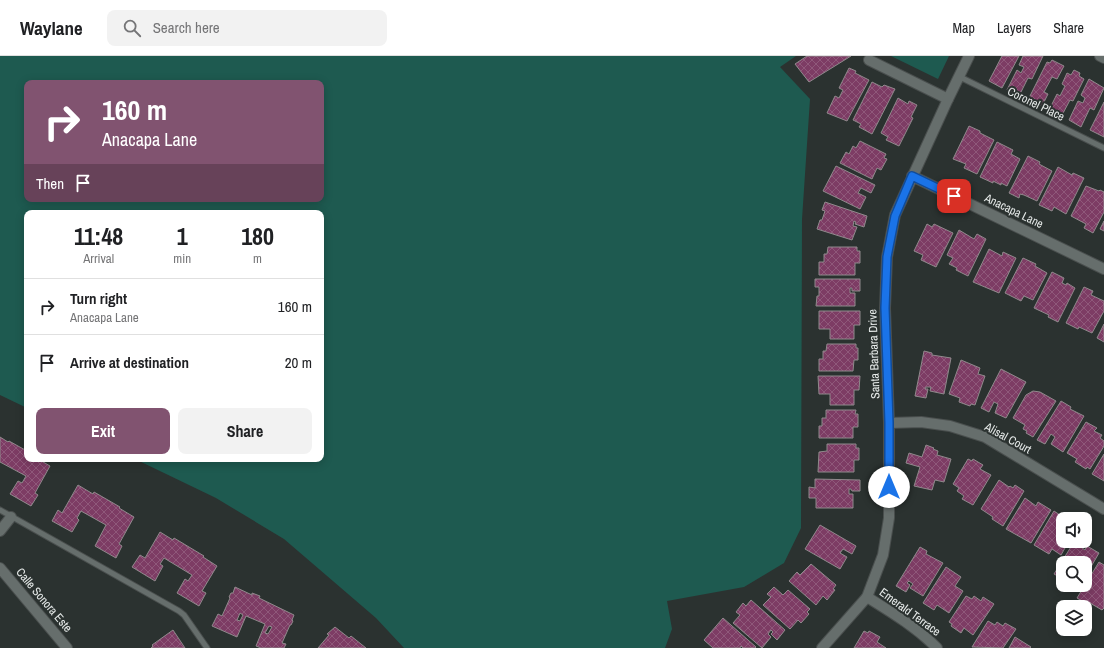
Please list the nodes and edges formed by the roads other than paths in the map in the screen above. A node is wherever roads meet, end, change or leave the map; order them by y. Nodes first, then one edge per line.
1 (970, 56) edge
2 (1100, 56) edge
3 (1104, 58) edge
4 (869, 60) dead end
5 (960, 77) junction
6 (948, 99) junction
7 (1104, 148) edge
8 (912, 176) junction
9 (1104, 269) edge
10 (889, 423) junction
11 (1104, 509) edge
12 (0, 510) edge
13 (11, 517) junction
14 (0, 532) edge
15 (0, 568) edge
16 (867, 597) junction
17 (67, 648) edge
18 (207, 648) edge
19 (822, 648) edge
20 (937, 648) edge

1 - 5 street, Santa Barbara Drive
2 - 3 street
4 - 6 street
5 - 6 street, Santa Barbara Drive
5 - 7 lane, Coronel Place
6 - 8 street, Santa Barbara Drive
8 - 9 street, Anacapa Lane
8 - 10 street, Santa Barbara Drive
10 - 11 street, Alisal Court
10 - 16 street, Santa Barbara Drive
12 - 13 lane
13 - 14 street
13 - 18 lane
15 - 17 street, Calle Sonora Este
16 - 19 street, Santa Barbara Drive
16 - 20 street, Emerald Terrace

